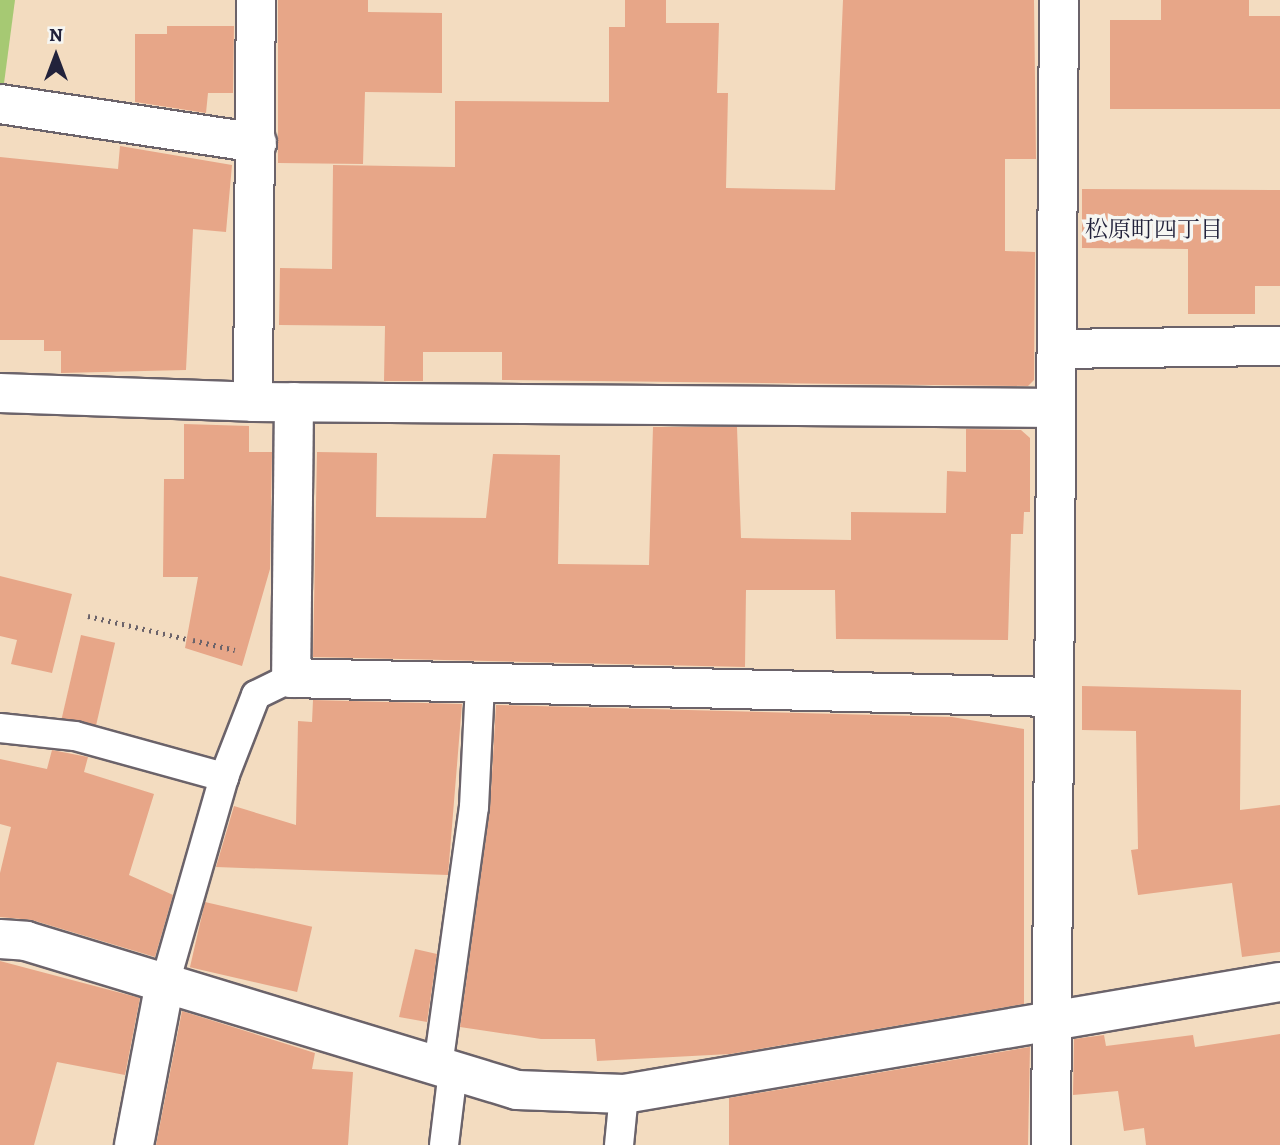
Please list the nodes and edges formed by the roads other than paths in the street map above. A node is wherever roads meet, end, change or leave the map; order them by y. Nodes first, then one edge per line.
1 (256, 0) edge
2 (1059, 0) edge
3 (0, 104) edge
4 (257, 142) junction
5 (1280, 346) edge
6 (1057, 349) junction
7 (0, 393) edge
8 (253, 402) junction
9 (294, 402) junction
10 (1056, 408) junction
11 (291, 678) junction
12 (481, 683) junction
13 (1054, 697) junction
14 (0, 728) edge
15 (224, 777) junction
16 (0, 939) edge
17 (1280, 982) edge
18 (165, 983) junction
19 (1052, 1019) junction
20 (445, 1069) junction
21 (624, 1094) junction
22 (134, 1145) edge
23 (444, 1145) edge
24 (619, 1145) edge
25 (1051, 1145) edge

1 - 4 street
2 - 6 street
3 - 4 street
4 - 8 street
5 - 6 street
6 - 10 street
7 - 8 street
8 - 9 street
9 - 10 street
9 - 11 street
10 - 13 street
11 - 12 street
11 - 15 lane
12 - 13 street
12 - 20 lane
13 - 19 street
14 - 15 lane
15 - 18 lane
16 - 18 street
17 - 19 street
18 - 20 street
18 - 22 street
19 - 21 street
19 - 25 street
20 - 21 street
20 - 23 lane
21 - 24 lane

